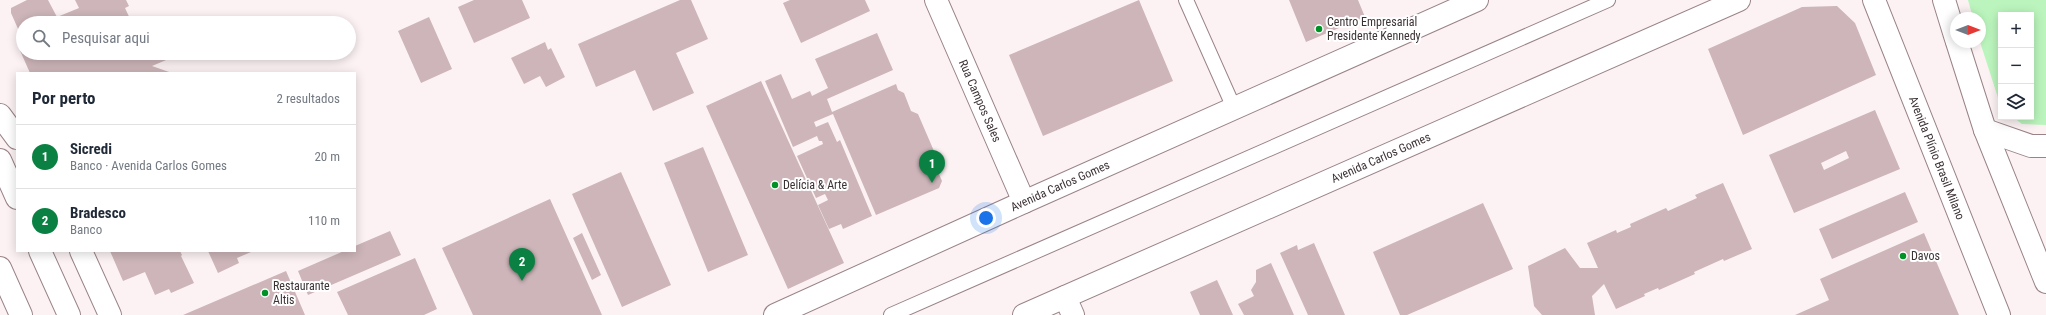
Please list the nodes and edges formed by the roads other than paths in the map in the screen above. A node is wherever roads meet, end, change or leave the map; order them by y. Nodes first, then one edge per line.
1 (936, 0) edge
2 (1186, 0) edge
3 (1477, 0) edge
4 (1608, 0) edge
5 (1738, 0) edge
6 (1874, 0) edge
7 (1944, 0) edge
8 (1950, 20) edge
9 (1959, 48) edge
10 (1234, 108) junction
11 (0, 115) edge
12 (1985, 130) junction
13 (16, 137) edge
14 (2046, 146) edge
15 (0, 160) edge
16 (16, 196) edge
17 (1024, 202) junction
18 (40, 252) edge
19 (81, 252) edge
20 (0, 268) edge
21 (2046, 282) edge
22 (1069, 306) edge
23 (21, 315) edge
24 (69, 315) edge
25 (110, 315) edge
26 (775, 315) edge
27 (891, 315) edge
28 (1024, 315) edge
29 (1999, 315) edge

1 - 17 main road, Rua Campos Sales
2 - 10 lane
3 - 10 main road, Avenida Carlos Gomes
4 - 27 lane
5 - 22 main road, Avenida Carlos Gomes
6 - 29 main road, Avenida Plínio Brasil Milano
7 - 8 main road
9 - 12 main road
10 - 17 main road, Avenida Carlos Gomes
11 - 13 main road
12 - 14 main road
12 - 21 main road
15 - 16 main road
17 - 26 main road, Avenida Carlos Gomes
18 - 24 main road
19 - 25 main road
20 - 23 main road
22 - 28 main road, Avenida Carlos Gomes

